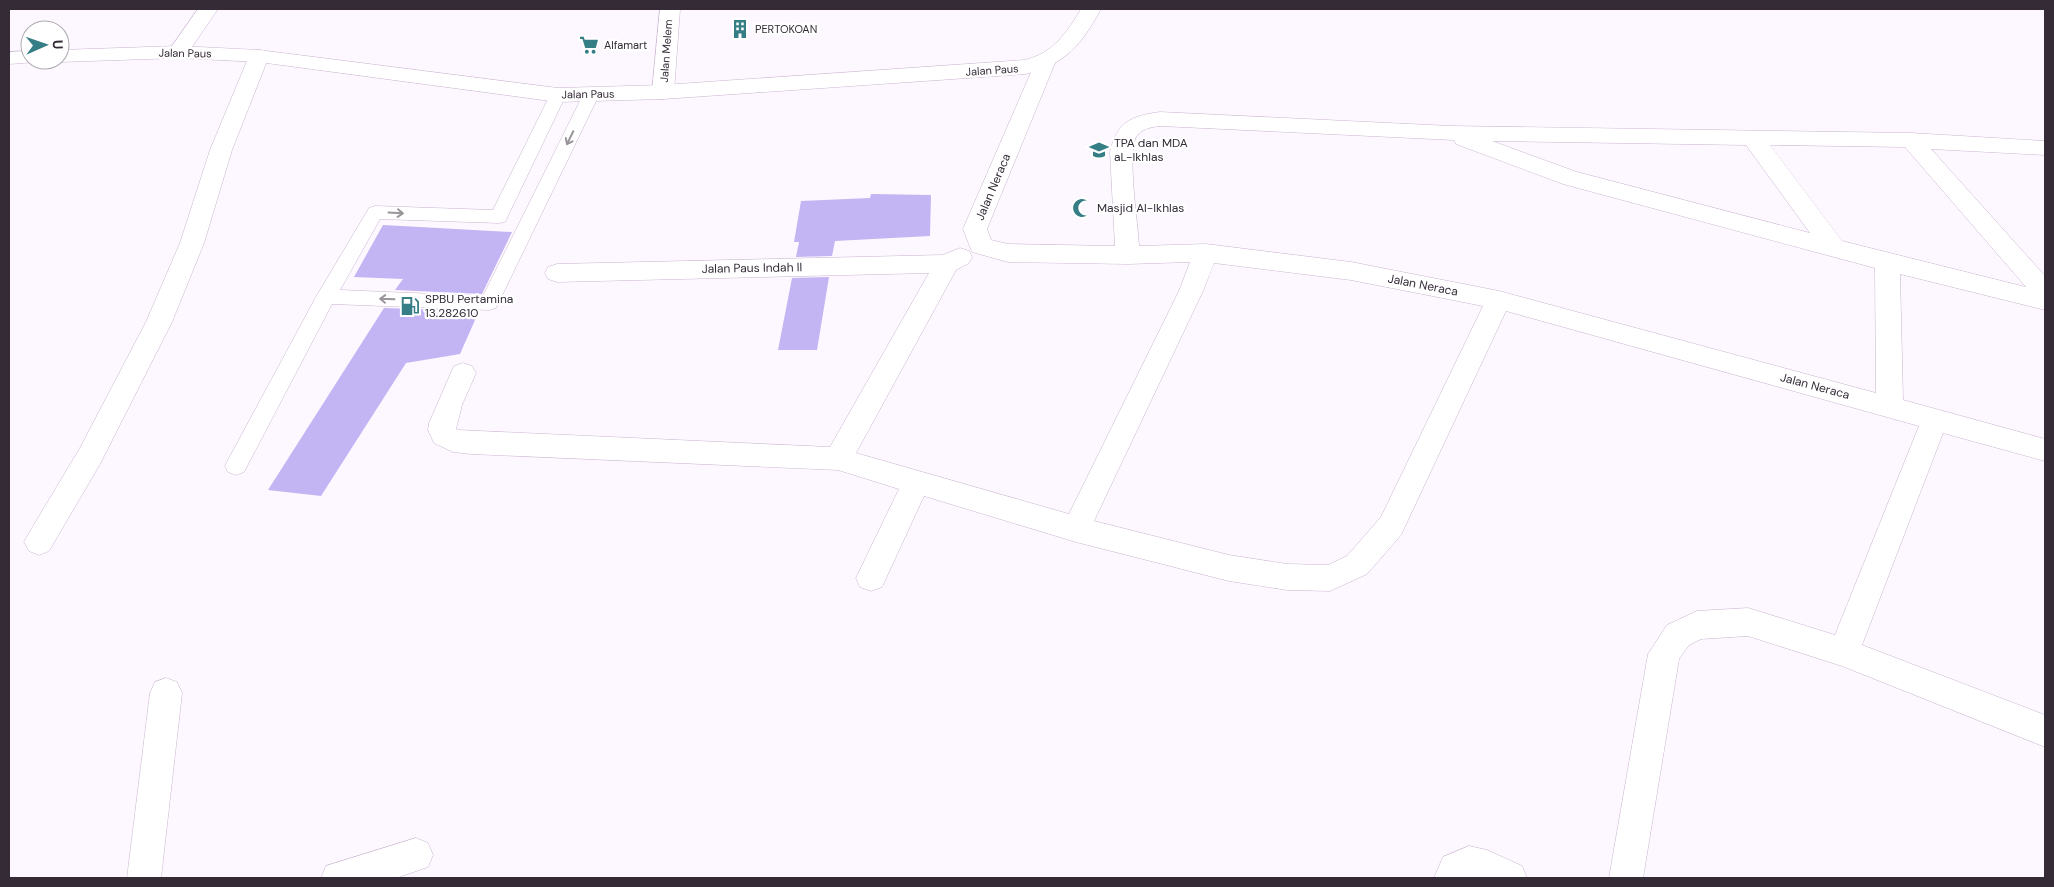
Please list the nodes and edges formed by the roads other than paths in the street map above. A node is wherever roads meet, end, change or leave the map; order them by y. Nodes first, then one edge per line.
1 (208, 9) edge
2 (670, 9) edge
3 (1091, 9) edge
4 (178, 52) junction
5 (70, 56) edge
6 (259, 56) junction
7 (1045, 63) junction
8 (663, 92) junction
9 (591, 94) junction
10 (558, 95) junction
11 (1451, 133) junction
12 (1751, 136) junction
13 (1911, 140) junction
14 (2045, 148) edge
15 (980, 246) junction
16 (1834, 248) junction
17 (1206, 253) junction
18 (1128, 255) junction
19 (1887, 262) junction
20 (947, 264) junction
21 (557, 273) dead end
22 (2045, 292) edge
23 (326, 297) junction
24 (1499, 300) junction
25 (2045, 301) edge
26 (463, 373) dead end
27 (1890, 406) junction
28 (1935, 419) junction
29 (2045, 450) edge
30 (838, 459) junction
31 (236, 466) dead end
32 (917, 480) junction
33 (1076, 529) junction
34 (38, 542) dead end
35 (871, 578) dead end
36 (1844, 652) junction
37 (166, 692) dead end
38 (2045, 731) edge
39 (416, 855) dead end
40 (144, 878) edge
41 (338, 878) edge
42 (1452, 878) edge
43 (1510, 878) edge
44 (1626, 878) edge

1 - 4 street
2 - 8 street, Jalan Melem
3 - 7 street
4 - 5 street, Jalan Paus
4 - 6 street, Jalan Paus
6 - 10 street, Jalan Paus
6 - 34 street
7 - 8 street, Jalan Paus
7 - 15 street, Jalan Neraca
8 - 9 street, Jalan Paus
9 - 10 street, Jalan Paus
9 -> 23 lane
23 -> 10 lane
11 - 12 street
11 - 16 street
11 - 18 street
12 - 13 street
12 - 16 street
13 - 14 street
13 - 22 street
15 - 18 street, Jalan Neraca
15 - 20 street
16 - 19 street
17 - 18 street, Jalan Neraca
17 - 24 street, Jalan Neraca
17 - 33 street
19 - 25 street
19 - 27 street
20 - 21 street, Jalan Paus Indah II
20 - 30 street
23 - 31 lane
24 - 27 street, Jalan Neraca
24 - 33 street
26 - 30 street
27 - 28 street, Jalan Neraca
28 - 29 street, Jalan Neraca
28 - 36 street
30 - 32 street
32 - 33 street
32 - 35 street
36 - 38 street
36 - 44 street
37 - 40 street
39 - 41 street
42 - 43 street

